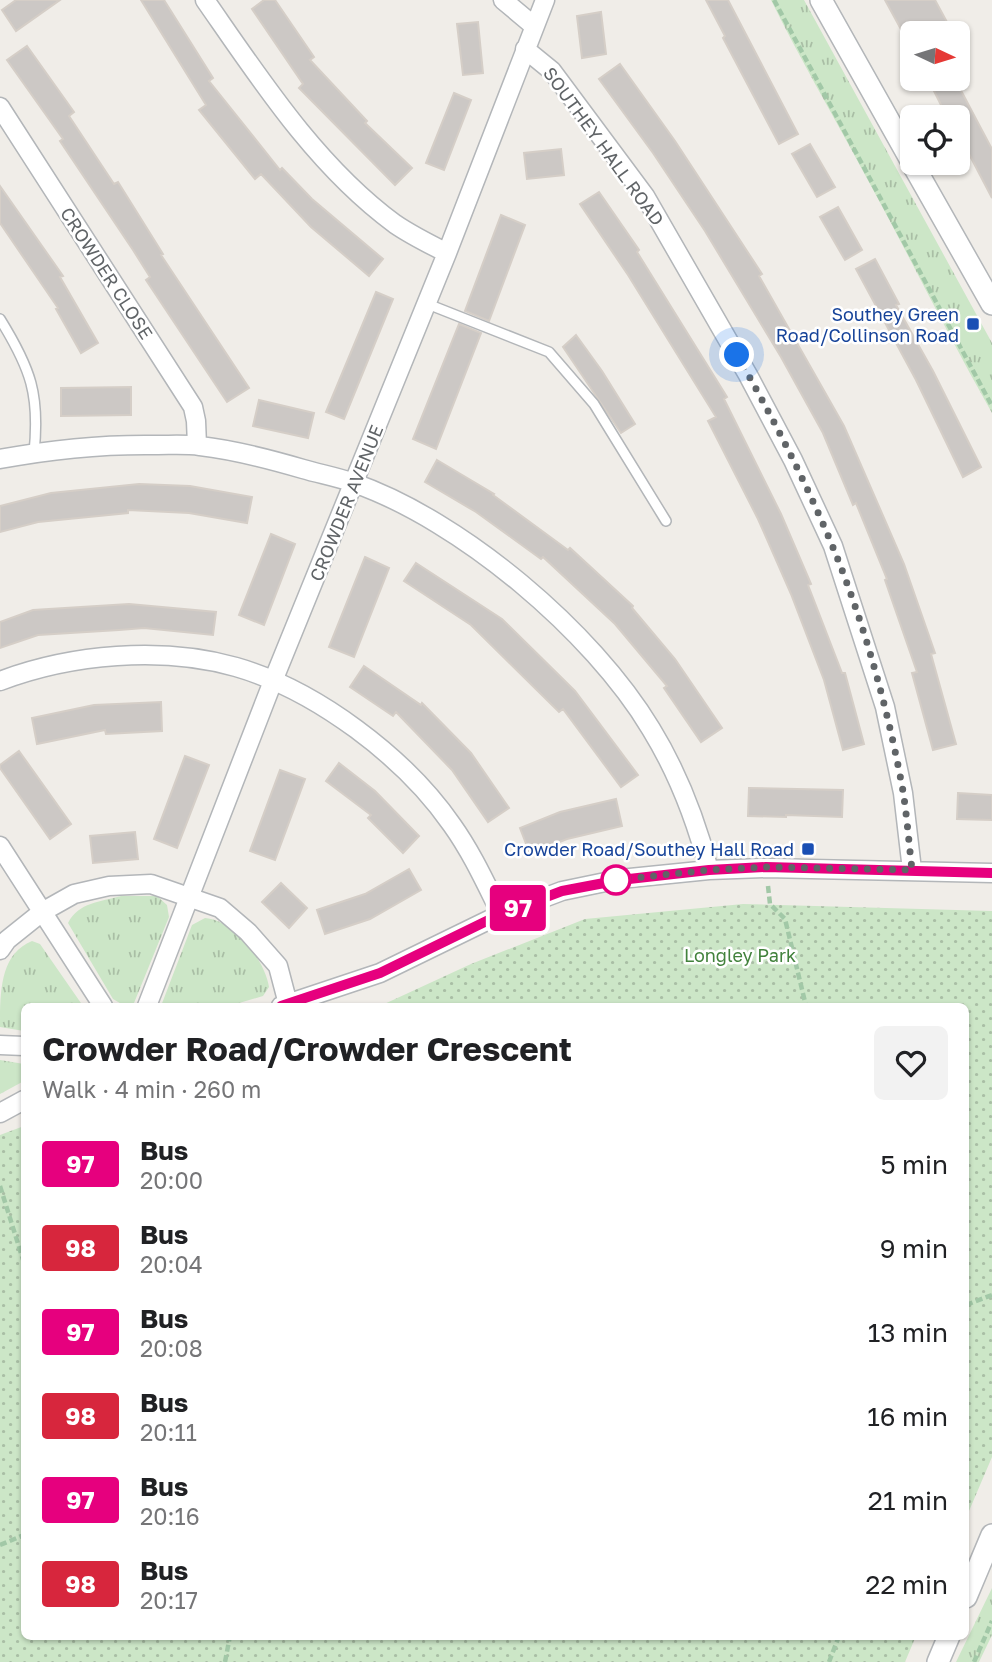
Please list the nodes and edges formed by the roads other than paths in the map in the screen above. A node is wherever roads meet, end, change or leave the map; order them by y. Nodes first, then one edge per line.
1 (205, 0) edge
2 (503, 0) edge
3 (545, 0) edge
4 (821, 0) edge
5 (534, 26) junction
6 (525, 49) junction
7 (0, 107) edge
8 (900, 141) edge
9 (919, 175) edge
10 (447, 253) junction
11 (425, 303) junction
12 (992, 304) edge
13 (0, 319) edge
14 (197, 445) junction
15 (34, 453) junction
16 (0, 459) edge
17 (354, 483) junction
18 (666, 521) dead end
19 (0, 681) edge
20 (273, 681) junction
21 (0, 846) edge
22 (709, 870) junction
23 (912, 870) junction
24 (992, 873) edge
25 (189, 896) junction
26 (42, 912) junction
27 (501, 914) junction
28 (0, 950) edge
29 (101, 1003) edge
30 (148, 1003) edge
31 (284, 1003) edge
32 (290, 1003) edge
33 (0, 1045) edge
34 (21, 1046) edge
35 (21, 1102) edge
36 (0, 1113) edge
37 (992, 1535) edge
38 (969, 1590) edge
39 (947, 1640) edge
40 (938, 1662) edge

1 - 10 street
2 - 5 street
3 - 5 street, CROWDER AVENUE
4 - 8 street
5 - 6 street, CROWDER AVENUE
6 - 10 street, CROWDER AVENUE
6 - 23 street, SOUTHEY HALL ROAD
7 - 14 street, CROWDER CLOSE
9 - 12 street
10 - 11 street, CROWDER AVENUE
11 - 17 street, CROWDER AVENUE
11 - 18 lane
13 - 15 lane
14 - 15 street
14 - 17 street
15 - 16 street
17 - 20 street, CROWDER AVENUE
17 - 22 street
19 - 20 street
20 - 25 street, CROWDER AVENUE
20 - 27 street
21 - 26 street
22 - 23 street
22 - 27 street
23 - 24 street
25 - 26 street
25 - 30 street, CROWDER AVENUE
25 - 31 street
26 - 28 street
26 - 29 street
27 - 32 street
33 - 34 street
35 - 36 street
37 - 38 street
39 - 40 street

